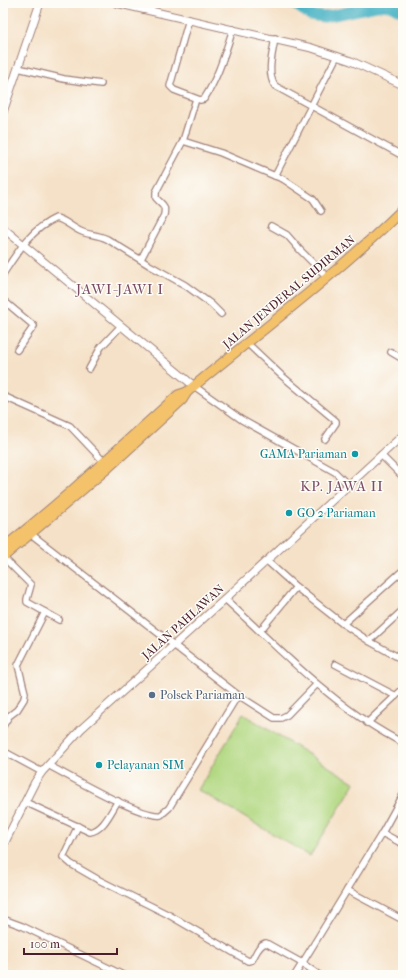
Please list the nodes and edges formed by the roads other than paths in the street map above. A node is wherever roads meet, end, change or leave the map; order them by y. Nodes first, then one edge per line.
1 (40, 3) edge
2 (116, 3) edge
3 (189, 19) junction
4 (233, 29) junction
5 (275, 38) junction
6 (337, 56) junction
7 (18, 68) junction
8 (101, 84) dead end
9 (403, 85) edge
10 (196, 99) junction
11 (312, 106) junction
12 (3, 112) edge
13 (183, 141) junction
14 (403, 156) edge
15 (275, 176) junction
16 (403, 209) edge
17 (321, 211) dead end
18 (271, 226) dead end
19 (4, 231) edge
20 (23, 244) junction
21 (141, 259) junction
22 (3, 274) edge
23 (328, 278) junction
24 (3, 300) edge
25 (222, 314) dead end
26 (121, 326) junction
27 (247, 343) junction
28 (17, 350) dead end
29 (391, 352) dead end
30 (403, 359) edge
31 (89, 369) dead end
32 (191, 389) junction
33 (3, 396) edge
34 (403, 435) edge
35 (325, 439) dead end
36 (380, 455) junction
37 (107, 464) junction
38 (403, 477) edge
39 (348, 485) junction
40 (31, 534) junction
41 (3, 548) edge
42 (3, 557) edge
43 (267, 561) junction
44 (402, 572) edge
45 (296, 587) junction
46 (225, 599) junction
47 (403, 610) edge
48 (45, 612) junction
49 (59, 620) dead end
50 (342, 624) junction
51 (260, 631) junction
52 (369, 641) junction
53 (174, 645) junction
54 (403, 651) edge
55 (398, 656) junction
56 (403, 660) edge
57 (335, 664) dead end
58 (317, 684) junction
59 (403, 689) edge
60 (238, 695) junction
61 (396, 696) junction
62 (367, 723) junction
63 (3, 726) edge
64 (403, 743) edge
65 (3, 750) edge
66 (48, 765) junction
67 (42, 772) junction
68 (403, 795) edge
69 (118, 801) junction
70 (25, 802) junction
71 (78, 826) junction
72 (382, 833) junction
73 (403, 844) edge
74 (3, 846) edge
75 (347, 890) junction
76 (3, 919) edge
77 (403, 920) edge
78 (302, 963) junction
79 (123, 975) edge
80 (295, 975) edge
81 (319, 975) edge

1 - 7 street
2 - 3 street
3 - 4 street
3 - 10 street
4 - 5 street
4 - 10 street
5 - 6 street
5 - 11 street
6 - 9 street
6 - 11 street
7 - 8 street
7 - 12 street
10 - 13 street
11 - 14 street
11 - 15 street
13 - 15 street
13 - 21 street
15 - 17 street
16 - 23 main road, JALAN JENDERAL SUDIRMAN
18 - 23 street
19 - 20 street
20 - 21 street
20 - 22 street
20 - 26 street
21 - 25 street
23 - 27 main road, JALAN JENDERAL SUDIRMAN
24 - 28 street
26 - 31 street
26 - 32 street
27 - 32 main road, JALAN JENDERAL SUDIRMAN
27 - 35 street
29 - 30 street
32 - 37 main road, JALAN JENDERAL SUDIRMAN
32 - 39 street
33 - 37 street
34 - 36 street, JALAN PAHLAWAN
36 - 38 street
36 - 39 street, JALAN PAHLAWAN
37 - 40 main road, JALAN JENDERAL SUDIRMAN
37 - 41 main road, JALAN JENDERAL SUDIRMAN
39 - 43 street, JALAN PAHLAWAN
40 - 42 main road, JALAN JENDERAL SUDIRMAN
40 - 53 street
42 - 48 street
43 - 45 street
43 - 46 street, JALAN PAHLAWAN
44 - 50 street
45 - 50 street
45 - 51 street
46 - 51 street
46 - 53 street, JALAN PAHLAWAN
47 - 52 street
48 - 49 street
48 - 63 street
50 - 52 street
51 - 58 street
52 - 55 street
53 - 60 street
53 - 66 street, JALAN PAHLAWAN
54 - 55 street
55 - 56 street
57 - 61 street
58 - 60 street
58 - 62 street
59 - 61 street
60 - 69 street
61 - 62 street
62 - 64 street
65 - 67 street
66 - 67 street, JALAN PAHLAWAN
66 - 69 street
67 - 70 street, JALAN PAHLAWAN
68 - 72 street
69 - 71 street
70 - 71 street
70 - 74 street, JALAN PAHLAWAN
71 - 78 street
72 - 73 street
72 - 75 street
75 - 77 street
75 - 78 street
76 - 79 street
78 - 80 street
78 - 81 street

